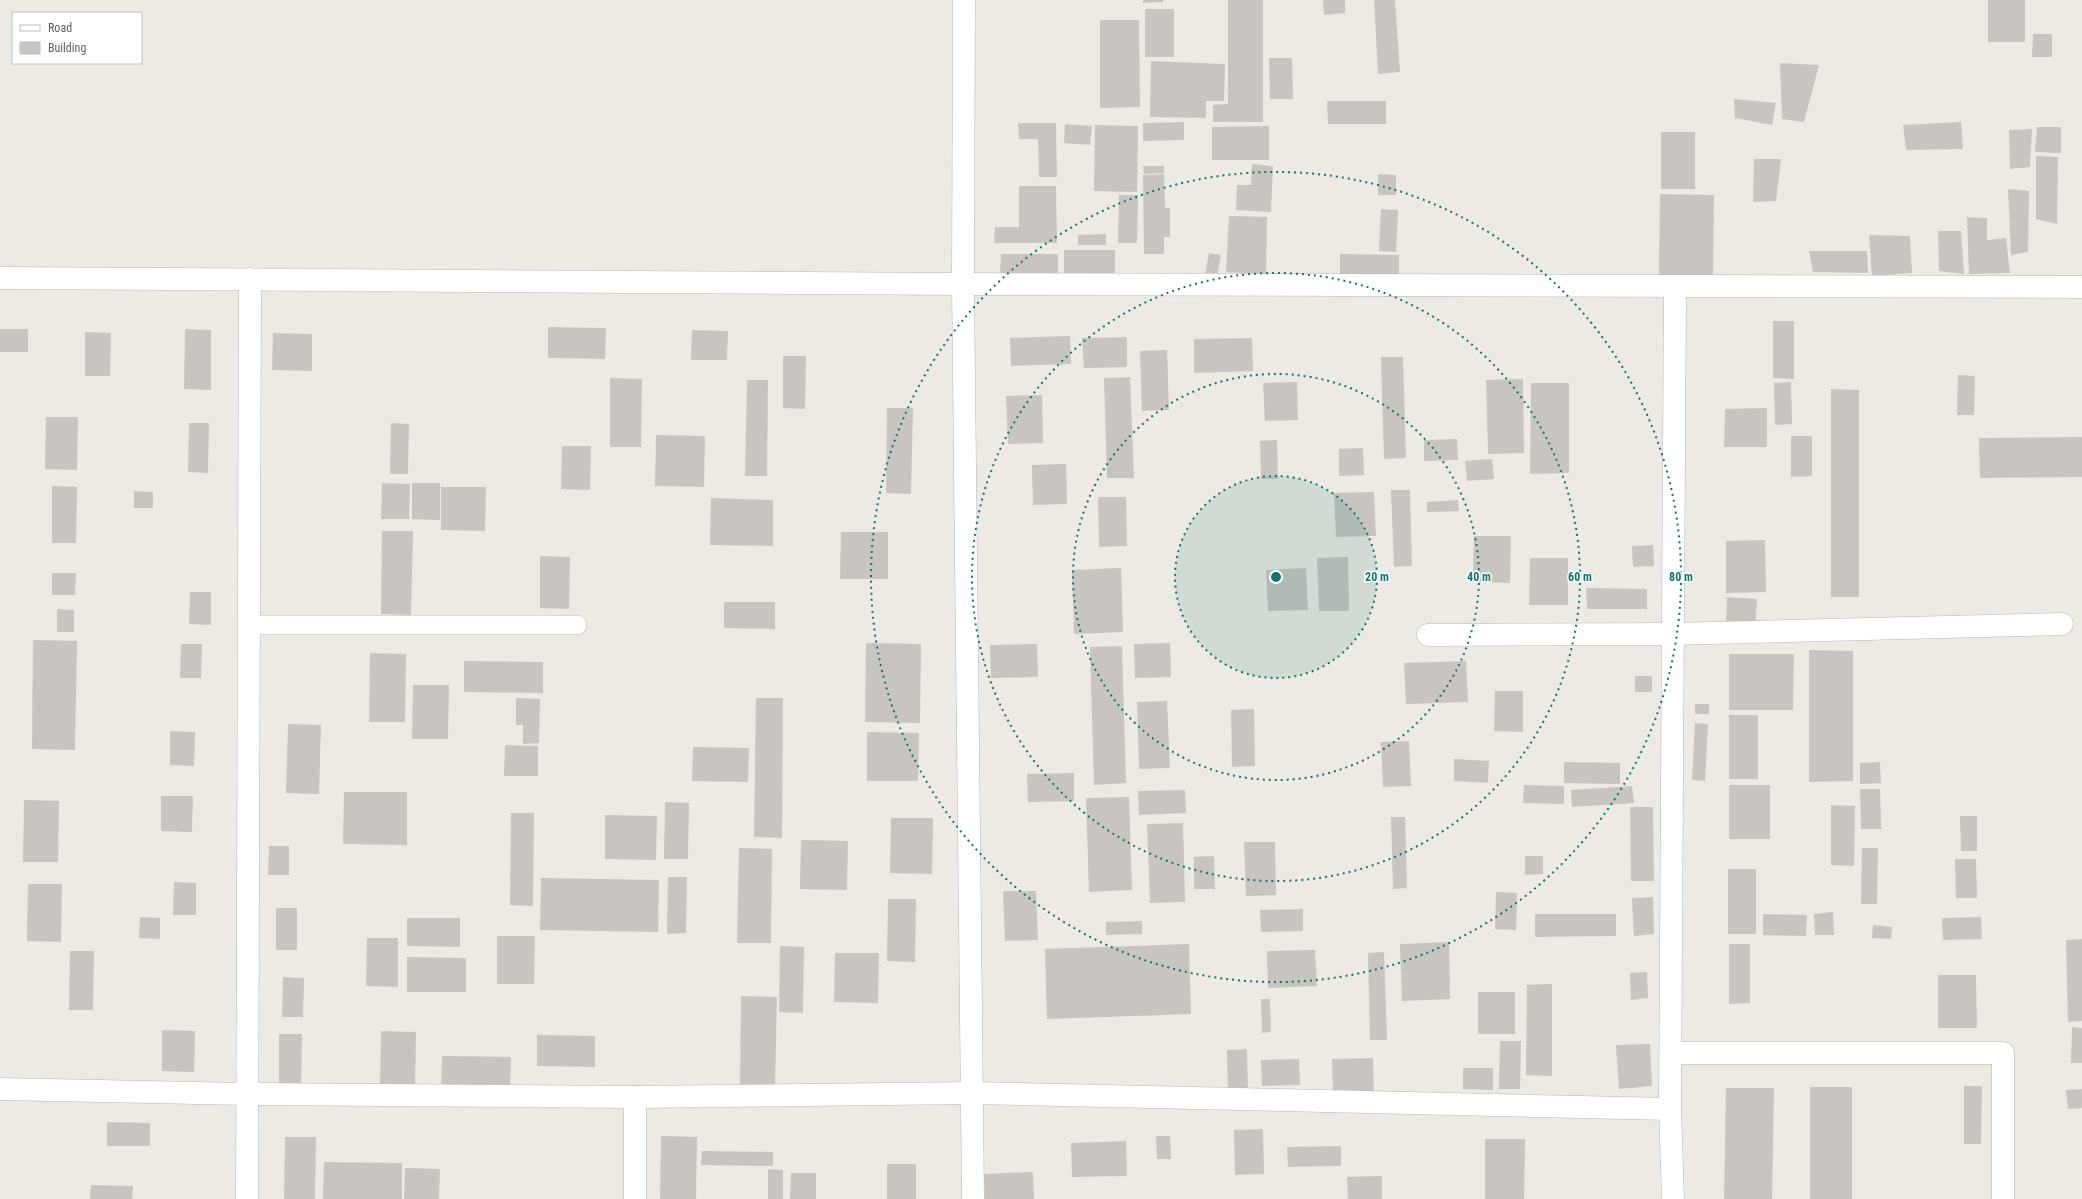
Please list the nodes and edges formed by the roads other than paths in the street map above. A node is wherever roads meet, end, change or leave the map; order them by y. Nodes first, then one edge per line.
1 (964, 0) edge
2 (0, 278) edge
3 (250, 279) junction
4 (963, 284) junction
5 (2082, 286) edge
6 (1675, 287) junction
7 (2062, 624) dead end
8 (249, 625) junction
9 (577, 625) dead end
10 (1672, 634) junction
11 (1428, 636) dead end
12 (1671, 1054) junction
13 (0, 1089) edge
14 (973, 1093) junction
15 (247, 1094) junction
16 (635, 1097) junction
17 (1670, 1109) junction
18 (247, 1199) edge
19 (635, 1199) edge
20 (973, 1199) edge
21 (1673, 1199) edge
22 (2003, 1199) edge

1 - 4 street
2 - 3 street
3 - 4 street
3 - 8 street
4 - 6 street
4 - 14 street
5 - 6 street
6 - 10 street
7 - 10 street
8 - 9 lane
8 - 15 street
10 - 11 street
10 - 12 street
12 - 17 street
12 - 22 street
13 - 15 street
14 - 16 street
14 - 17 street
14 - 20 street
15 - 16 street
15 - 18 street
16 - 19 street
17 - 21 street

